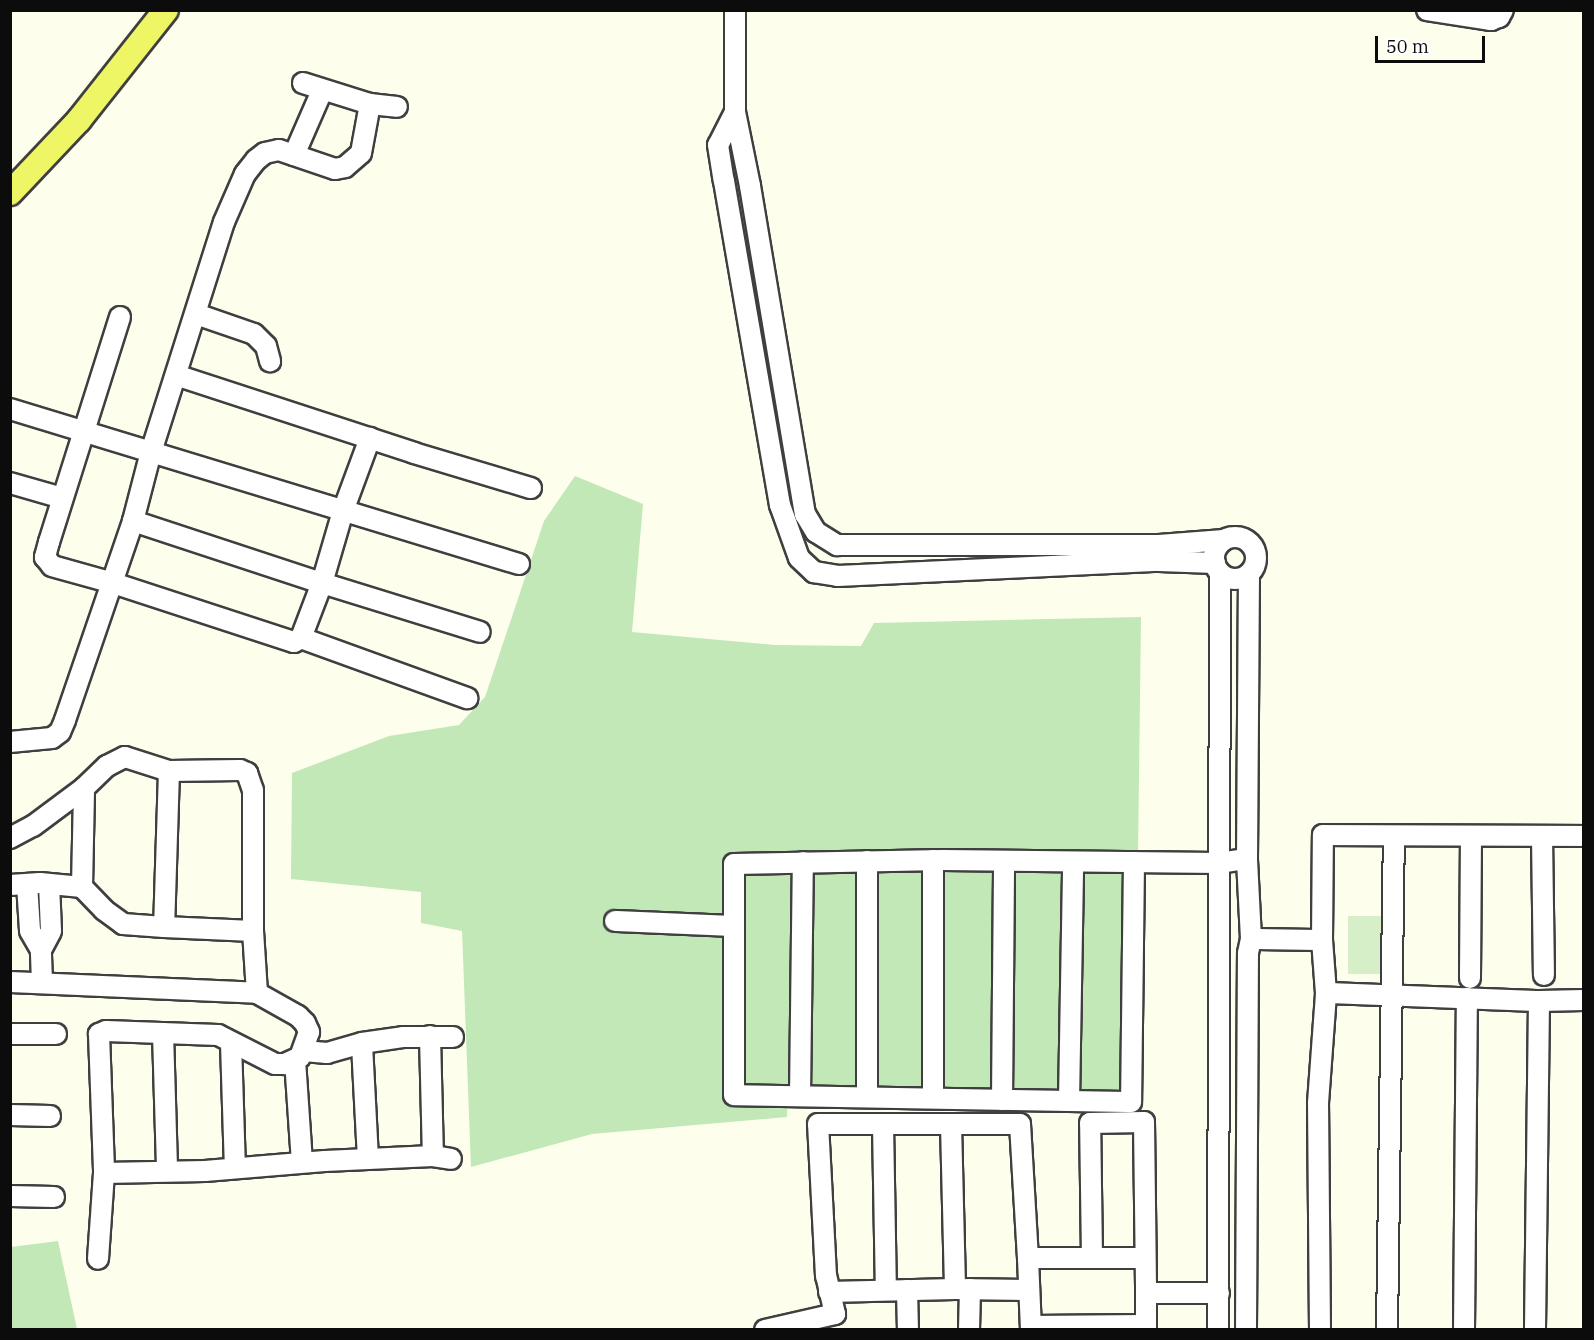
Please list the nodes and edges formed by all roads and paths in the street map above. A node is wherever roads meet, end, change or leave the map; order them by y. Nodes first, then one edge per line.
1 (166, 10) edge
2 (735, 10) edge
3 (1427, 10) edge
4 (1503, 10) edge
5 (303, 83) dead end
6 (322, 91) junction
7 (370, 104) junction
8 (397, 107) dead end
9 (735, 112) junction
10 (294, 154) junction
11 (10, 192) edge
12 (196, 314) junction
13 (120, 317) dead end
14 (270, 361) dead end
15 (176, 375) junction
16 (10, 409) edge
17 (83, 430) junction
18 (370, 438) junction
19 (152, 452) junction
20 (10, 483) edge
21 (531, 488) dead end
22 (62, 498) junction
23 (343, 511) junction
24 (133, 521) junction
25 (1224, 540) junction
26 (519, 564) dead end
27 (1217, 569) junction
28 (1250, 574) junction
29 (113, 583) junction
30 (322, 583) junction
31 (480, 632) dead end
32 (301, 638) junction
33 (467, 698) dead end
34 (10, 742) edge
35 (169, 771) junction
36 (84, 788) junction
37 (1394, 836) junction
38 (1471, 836) junction
39 (1542, 836) junction
40 (1584, 836) edge
41 (10, 838) edge
42 (1247, 859) junction
43 (933, 860) junction
44 (867, 861) junction
45 (1004, 861) junction
46 (803, 862) junction
47 (1073, 862) junction
48 (1134, 862) junction
49 (1218, 863) junction
50 (19, 884) edge
51 (49, 884) junction
52 (82, 887) junction
53 (615, 921) dead end
54 (734, 926) junction
55 (165, 927) junction
56 (253, 931) junction
57 (1322, 940) junction
58 (1249, 946) junction
59 (41, 950) junction
60 (1220, 956) junction
61 (1544, 975) dead end
62 (1470, 978) dead end
63 (10, 982) edge
64 (42, 983) junction
65 (257, 993) junction
66 (1326, 993) junction
67 (1391, 995) junction
68 (1467, 998) junction
69 (1584, 1000) edge
70 (1539, 1001) junction
71 (163, 1033) junction
72 (10, 1034) edge
73 (57, 1034) dead end
74 (430, 1036) junction
75 (453, 1037) dead end
76 (231, 1043) junction
77 (362, 1043) junction
78 (299, 1055) junction
79 (800, 1096) junction
80 (867, 1097) junction
81 (933, 1098) junction
82 (1002, 1100) junction
83 (1069, 1101) junction
84 (10, 1115) edge
85 (50, 1116) dead end
86 (883, 1124) junction
87 (951, 1124) junction
88 (368, 1159) junction
89 (302, 1162) junction
90 (235, 1168) junction
91 (167, 1169) junction
92 (104, 1173) junction
93 (10, 1196) edge
94 (54, 1197) dead end
95 (1028, 1258) junction
96 (1092, 1258) junction
97 (1145, 1258) junction
98 (98, 1259) dead end
99 (963, 1289) junction
100 (886, 1290) junction
101 (908, 1290) junction
102 (1028, 1290) junction
103 (829, 1292) junction
104 (1146, 1293) junction
105 (1218, 1293) junction
106 (836, 1322) edge
107 (1146, 1327) edge
108 (1031, 1328) edge
109 (1092, 1328) edge
110 (765, 1329) edge
111 (908, 1329) edge
112 (969, 1329) edge
113 (1218, 1329) edge
114 (1246, 1329) edge
115 (1320, 1329) edge
116 (1387, 1329) edge
117 (1464, 1329) edge
118 (1535, 1329) edge

1 - 11 main road
2 - 9 street
3 - 4 street
5 - 6 street
6 - 7 street
6 - 10 street
7 - 8 street
7 - 10 street
9 - 25 street
9 - 27 street
10 - 12 street
12 - 14 street
12 - 15 street
13 - 17 street
15 - 18 street
15 - 19 street
16 - 17 street
17 - 19 street
17 - 22 street
18 - 21 street
18 - 23 street
19 - 23 street
19 - 24 street
20 - 22 street
22 - 29 street
23 - 26 street
23 - 30 street
24 - 29 street
24 - 30 street
25 - 27 street
25 - 28 street
27 - 28 street
27 - 49 street
28 - 42 street
29 - 32 street
29 - 34 street
30 - 31 street
30 - 32 street
32 - 33 street
35 - 36 street
35 - 55 street
35 - 56 street
36 - 41 street
36 - 52 street
37 - 38 street
37 - 57 street
37 - 67 street
38 - 39 street
38 - 62 street
39 - 40 street
39 - 61 street
42 - 49 street
42 - 58 street
43 - 44 street
43 - 45 street
43 - 81 street
44 - 46 street
44 - 80 street
45 - 47 street
45 - 82 street
46 - 54 street
46 - 79 street
47 - 48 street
47 - 83 street
48 - 49 street
48 - 83 street
49 - 60 street
50 - 51 street
50 - 59 street
51 - 52 street
51 - 59 street
52 - 55 street
53 - 54 street
54 - 79 street
55 - 56 street
56 - 65 street
57 - 58 street
57 - 66 street
58 - 60 street
58 - 114 street
59 - 64 street
60 - 105 street
63 - 64 street
64 - 65 street
65 - 78 street
66 - 67 street
66 - 115 street
67 - 68 street
67 - 116 street
68 - 70 street
68 - 117 street
69 - 70 street
70 - 118 street
71 - 76 street
71 - 91 street
71 - 92 street
72 - 73 street
74 - 75 street
74 - 77 street
74 - 88 street
76 - 78 street
76 - 90 street
77 - 78 street
77 - 88 street
78 - 89 street
79 - 80 street
80 - 81 street
81 - 82 street
82 - 83 street
84 - 85 street
86 - 87 street
86 - 100 street
86 - 103 street
87 - 95 street
87 - 99 street
88 - 89 street
89 - 90 street
90 - 91 street
91 - 92 street
92 - 98 street
93 - 94 street
95 - 96 street
95 - 102 street
96 - 97 street
96 - 97 street
97 - 104 street
99 - 101 street
99 - 102 street
99 - 112 street
100 - 101 street
100 - 103 street
101 - 111 street
102 - 108 street
103 - 106 street
104 - 105 street
104 - 107 street
105 - 113 street
106 - 110 street
107 - 109 street
108 - 109 street

